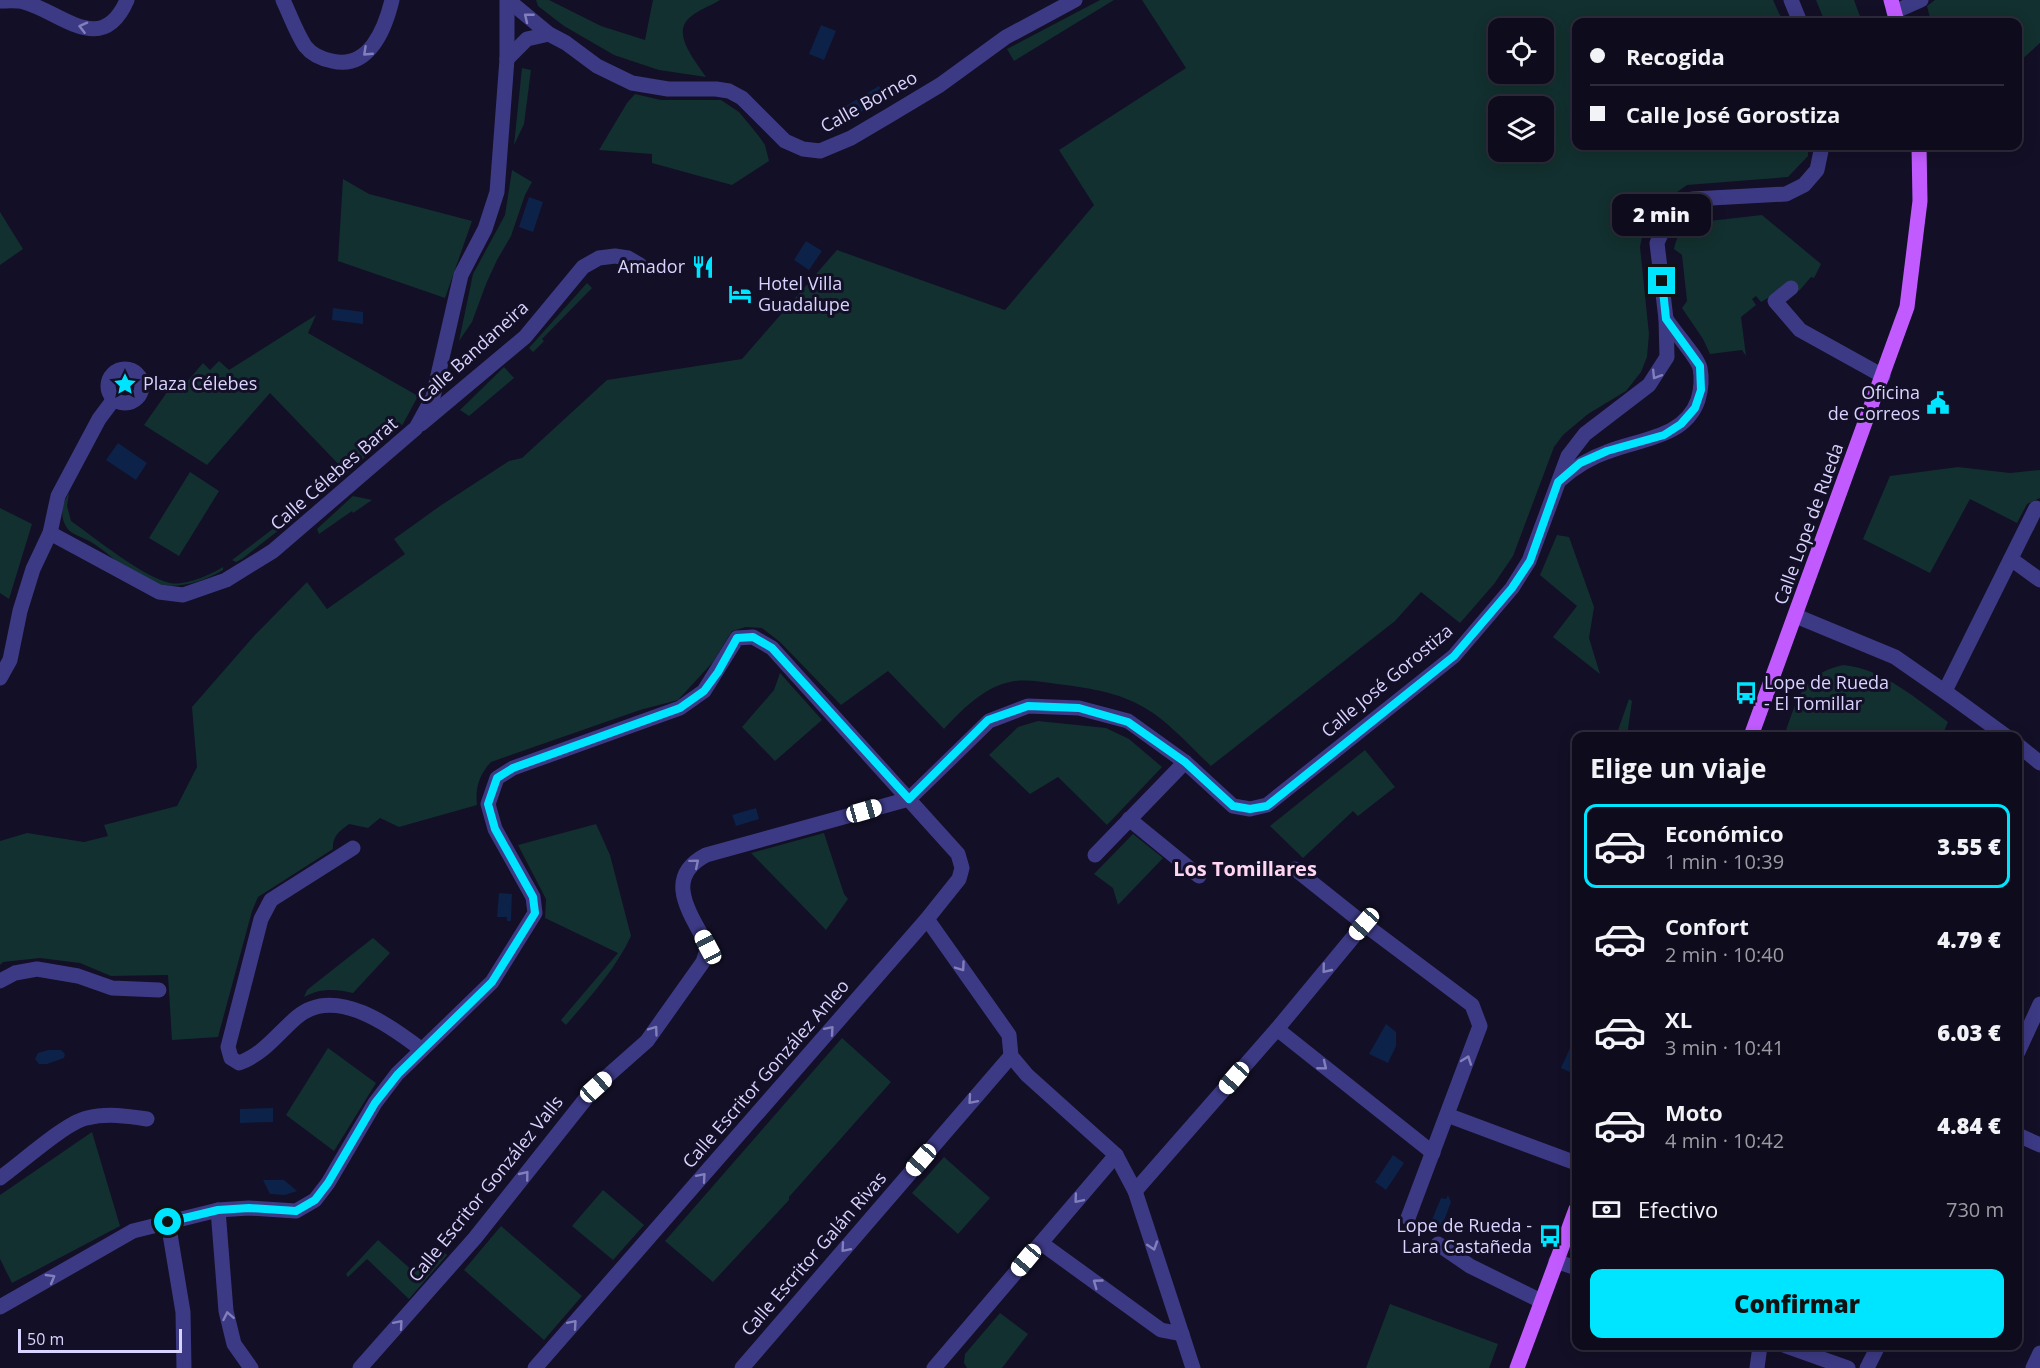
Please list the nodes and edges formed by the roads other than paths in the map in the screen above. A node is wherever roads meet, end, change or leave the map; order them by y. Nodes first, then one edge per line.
1 (127, 0) edge
2 (283, 0) edge
3 (392, 0) edge
4 (507, 0) edge
5 (1075, 0) edge
6 (1791, 0) edge
7 (1921, 0) edge
8 (0, 1) edge
9 (1894, 12) edge
10 (1798, 18) edge
11 (549, 34) junction
12 (507, 59) junction
13 (1821, 150) edge
14 (1919, 150) edge
15 (640, 265) dead end
16 (1791, 288) dead end
17 (1666, 319) junction
18 (1882, 376) junction
19 (114, 399) dead end
20 (416, 428) junction
21 (1558, 482) junction
22 (2036, 508) dead end
23 (50, 533) junction
24 (2011, 559) junction
25 (2040, 580) edge
26 (1796, 616) junction
27 (0, 678) edge
28 (1945, 691) junction
29 (1752, 732) edge
30 (2001, 732) edge
31 (2022, 749) edge
32 (1185, 762) junction
33 (2040, 763) edge
34 (909, 799) junction
35 (1130, 819) junction
36 (353, 848) dead end
37 (1095, 855) dead end
38 (1294, 868) dead end
39 (1199, 876) dead end
40 (927, 919) junction
41 (1364, 924) junction
42 (0, 981) edge
43 (159, 990) dead end
44 (2040, 1004) edge
45 (1277, 1029) junction
46 (2022, 1043) edge
47 (422, 1050) junction
48 (1011, 1056) junction
49 (1447, 1114) junction
50 (147, 1119) dead end
51 (2022, 1137) edge
52 (2040, 1145) edge
53 (1432, 1153) junction
54 (1116, 1155) junction
55 (1572, 1161) edge
56 (0, 1178) edge
57 (1135, 1191) junction
58 (218, 1210) junction
59 (1408, 1218) dead end
60 (1572, 1219) edge
61 (168, 1222) junction
62 (1041, 1243) junction
63 (1438, 1244) dead end
64 (1556, 1261) junction
65 (1572, 1267) edge
66 (1541, 1301) junction
67 (0, 1306) edge
68 (1182, 1334) junction
69 (1759, 1350) edge
70 (1797, 1350) edge
71 (1876, 1350) edge
72 (2040, 1353) edge
73 (939, 1366) edge
74 (184, 1368) edge
75 (251, 1368) edge
76 (360, 1368) edge
77 (535, 1368) edge
78 (741, 1368) edge
79 (1193, 1368) edge
80 (1517, 1368) edge
81 (1757, 1368) edge
82 (1848, 1368) edge
83 (1867, 1368) edge
84 (2033, 1368) edge

1 -> 8 street
3 -> 2 street
11 -> 4 street, Calle Borneo
4 - 12 street, Calle Célebes Barat
5 - 11 street, Calle Borneo
6 - 10 street
7 - 9 street
11 - 12 street
12 - 20 street, Calle Célebes Barat
13 - 17 street, Calle José Gorostiza
14 - 18 main road, Calle Lope de Rueda
15 - 20 street, Calle Bandaneira
16 - 18 street
17 -> 21 street, Calle José Gorostiza
17 - 21 street, Calle José Gorostiza
18 - 26 main road, Calle Lope de Rueda
19 - 23 street
20 - 23 street, Calle Célebes Barat
21 - 32 street, Calle José Gorostiza
22 - 24 street
23 - 27 street
24 - 25 street
24 - 28 street
26 - 28 street
26 - 29 main road, Calle Lope de Rueda
28 - 30 street
31 - 33 street
32 - 34 street, Calle José Gorostiza
32 - 35 street
34 - 40 street, Calle Escritor González Anleo
34 - 47 street
76 -> 34 street, Calle Escritor González Valls
35 - 37 street
35 - 39 street
36 - 47 street
38 - 41 street
40 -> 48 street
77 -> 40 street, Calle Escritor González Anleo
41 -> 45 street
49 -> 41 street
42 - 43 street
44 - 46 street
45 -> 53 street
45 - 57 street
47 - 58 street
48 - 54 street
48 -> 78 street, Calle Escritor Galán Rivas
49 - 53 street
49 - 55 street
50 - 56 street
51 - 52 street
53 - 59 street
54 - 57 street
54 -> 62 street
57 -> 68 street
58 - 61 street
75 -> 58 street
60 - 64 main road
67 -> 61 street
61 - 74 street
68 -> 62 street
62 - 73 street
63 - 66 street
64 - 65 street
64 - 66 main road
66 - 80 main road
68 - 79 street
69 - 81 street
70 - 82 street
71 - 83 street
72 - 84 street

